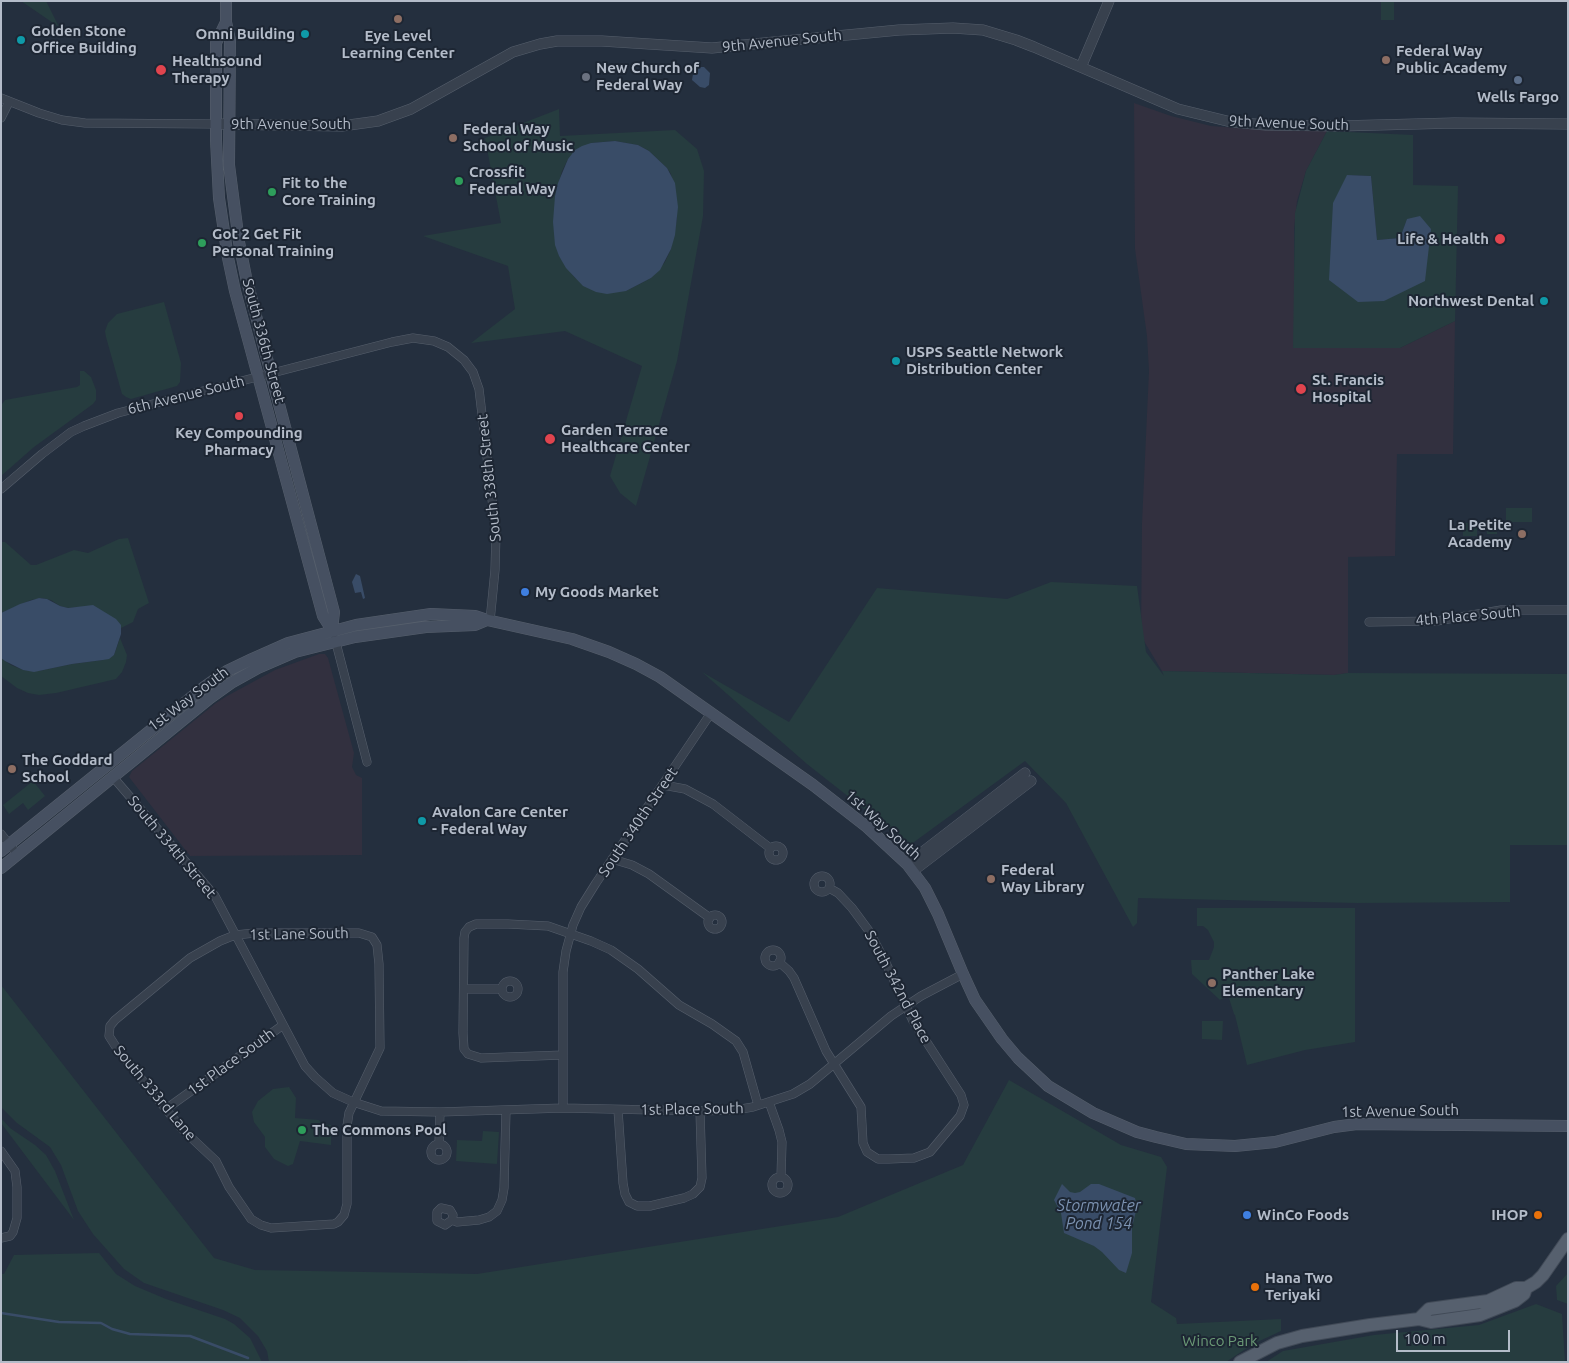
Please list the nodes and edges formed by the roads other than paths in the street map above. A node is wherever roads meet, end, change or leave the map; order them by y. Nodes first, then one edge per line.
1 (226, 1) edge
2 (1109, 1) edge
3 (226, 22) junction
4 (1081, 67) junction
5 (1, 98) edge
6 (9, 102) junction
7 (1, 118) edge
8 (216, 124) junction
9 (229, 124) junction
10 (1568, 124) edge
11 (448, 347) joint
12 (271, 374) junction
13 (258, 377) junction
14 (1, 489) edge
15 (1568, 610) edge
16 (488, 621) junction
17 (1369, 622) dead end
18 (334, 635) junction
19 (711, 713) junction
20 (367, 762) dead end
21 (113, 777) junction
22 (1028, 777) dead end
23 (663, 785) junction
24 (1, 834) edge
25 (6, 848) edge
26 (770, 848) dead end
27 (17, 854) junction
28 (612, 859) junction
29 (910, 867) junction
30 (1, 868) edge
31 (829, 888) dead end
32 (710, 918) dead end
33 (570, 934) junction
34 (235, 935) junction
35 (779, 962) dead end
36 (962, 974) junction
37 (464, 989) junction
38 (502, 989) dead end
39 (906, 1006) junction
40 (283, 1025) junction
41 (109, 1030) joint
42 (563, 1055) junction
43 (834, 1065) junction
44 (353, 1102) junction
45 (769, 1102) junction
46 (758, 1105) junction
47 (564, 1108) junction
48 (166, 1109) junction
49 (506, 1110) junction
50 (618, 1110) junction
51 (700, 1111) junction
52 (440, 1112) junction
53 (1568, 1126) edge
54 (439, 1144) dead end
55 (1235, 1146) joint
56 (1, 1151) edge
57 (781, 1177) dead end
58 (452, 1220) dead end
59 (3, 1238) edge
60 (1568, 1240) edge
61 (1240, 1362) edge

1 - 3 main road, South 336th Street
2 - 4 street
3 - 8 main road, South 336th Street
3 - 9 main road, South 336th Street
4 - 9 street, 9th Avenue South
4 - 10 street, 9th Avenue South
5 - 6 street, 9th Avenue South
6 - 7 street
6 - 8 street, 9th Avenue South
8 - 9 street, 9th Avenue South
8 - 13 main road, South 336th Street
9 - 12 main road, South 336th Street
11 - 12 street, 6th Avenue South
11 - 16 street, South 338th Street
12 - 13 street, 6th Avenue South
12 - 18 main road, South 336th Street
13 - 14 street, 6th Avenue South
13 - 18 main road, South 336th Street
15 - 17 street, 4th Place South
16 - 18 main road, 1st Way South
16 - 19 main road, 1st Way South
18 - 20 street, South 336th Street
18 - 21 main road, 1st Way South
18 - 25 main road, 1st Way South
19 - 23 street, South 340th Street
19 - 29 main road, 1st Way South
21 - 27 main road, 1st Way South
21 - 34 street, South 334th Street
22 - 29 street
23 - 26 street
23 - 28 street, South 340th Street
24 - 25 street
25 - 27 street
27 - 30 main road, 1st Way South
28 - 32 street
28 - 33 street, South 340th Street
29 - 36 main road, 1st Way South
31 - 39 street, South 342nd Place
33 - 37 street
33 - 42 street, South 340th Street
33 - 46 street
34 - 40 street, South 334th Street
34 - 41 street, 1st Lane South
34 - 44 street, 1st Lane South
35 - 43 street
36 - 39 street, 1st Place South
36 - 55 main road, 1st Way South
37 - 38 street
37 - 42 street
39 - 43 street, 1st Place South
39 - 43 street, South 342nd Place
40 - 44 street, 1st Place South
40 - 48 street, 1st Place South
41 - 48 street, South 333rd Lane
42 - 47 street, South 340th Street
43 - 45 street, 1st Place South
44 - 48 street, South 333rd Lane
44 - 52 street, 1st Place South
45 - 46 street, 1st Place South
45 - 57 street
46 - 51 street, 1st Place South
47 - 49 street, 1st Place South
47 - 50 street, 1st Place South
49 - 52 street, 1st Place South
49 - 58 street
50 - 51 street, 1st Place South
50 - 51 street
52 - 54 street
53 - 55 main road, 1st Avenue South
56 - 59 street
60 - 61 main road

